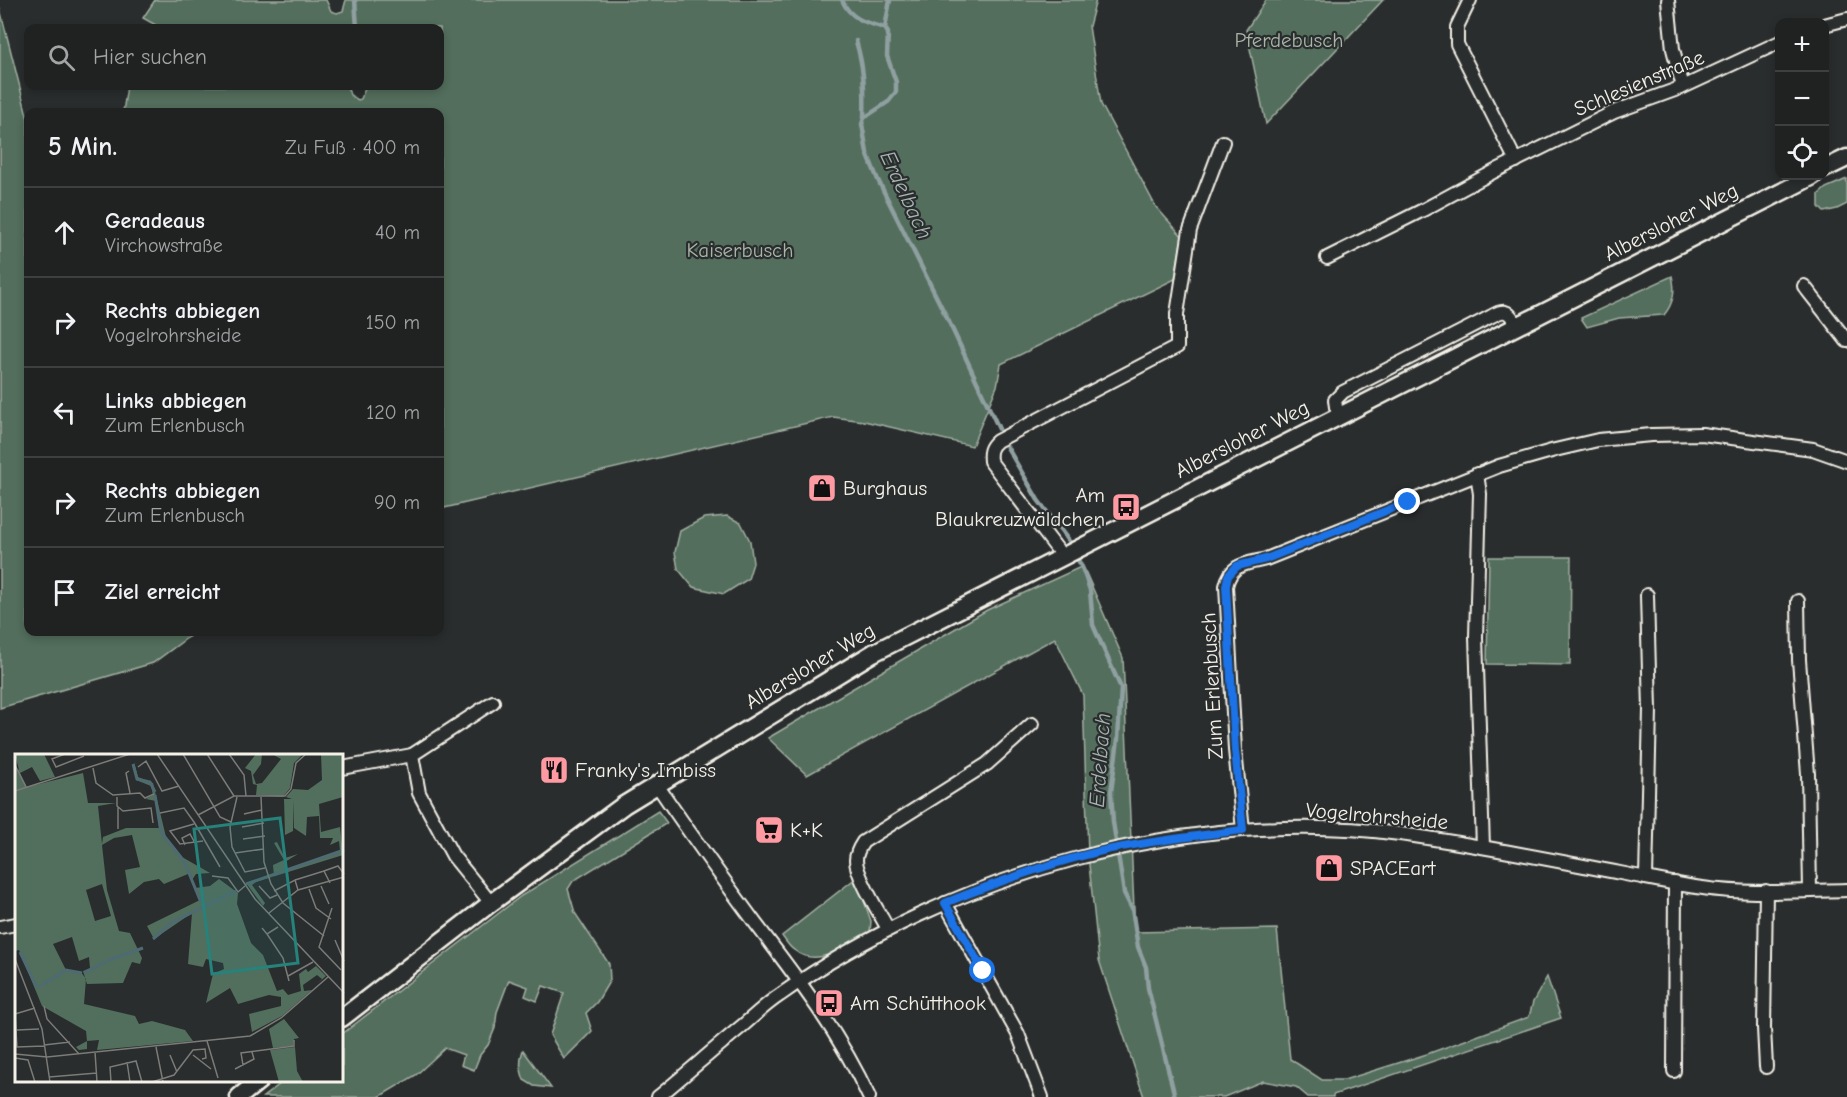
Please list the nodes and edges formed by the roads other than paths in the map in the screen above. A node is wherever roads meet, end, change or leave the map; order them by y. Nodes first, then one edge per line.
1 (1470, 0) edge
2 (1668, 0) edge
3 (1847, 18) edge
4 (1829, 23) edge
5 (1775, 44) edge
6 (1683, 87) junction
7 (1223, 142) dead end
8 (1847, 158) edge
9 (1516, 162) junction
10 (1829, 167) edge
11 (1805, 180) edge
12 (1327, 258) dead end
13 (1804, 286) dead end
14 (1847, 341) edge
15 (1847, 460) edge
16 (1477, 474) junction
17 (1069, 552) junction
18 (1647, 595) dead end
19 (1798, 601) dead end
20 (493, 702) dead end
21 (1032, 724) dead end
22 (412, 755) junction
23 (344, 768) edge
24 (657, 785) junction
25 (1243, 830) junction
26 (1483, 847) junction
27 (1646, 878) junction
28 (1675, 884) junction
29 (1847, 890) edge
30 (1766, 891) junction
31 (1810, 891) junction
32 (492, 903) junction
33 (945, 903) junction
34 (15, 924) edge
35 (0, 927) edge
36 (888, 929) junction
37 (800, 981) junction
38 (344, 1015) edge
39 (1766, 1067) dead end
40 (1674, 1071) dead end
41 (258, 1082) edge
42 (239, 1097) edge
43 (658, 1097) edge
44 (869, 1097) edge
45 (1042, 1097) edge

1 - 9 street
2 - 6 street
3 - 4 street
5 - 6 street, Schlesienstraße
6 - 9 street, Schlesienstraße
7 - 17 street
8 - 10 main road
9 - 12 street, Schlesienstraße
11 - 17 main road, Albersloher Weg
13 - 14 street
15 - 16 street, Zum Erlenbusch
16 - 25 street, Zum Erlenbusch
16 - 26 street
17 - 24 main road, Albersloher Weg
18 - 27 street
19 - 31 street
20 - 22 street
21 - 36 street
22 - 23 street
22 - 32 street
24 - 32 main road, Albersloher Weg
24 - 37 street
25 - 26 street, Vogelrohrsheide
25 - 33 street, Vogelrohrsheide
26 - 27 street, Vogelrohrsheide
27 - 28 street, Vogelrohrsheide
28 - 30 street, Vogelrohrsheide
28 - 40 street
29 - 31 street, Vogelrohrsheide
30 - 31 street, Vogelrohrsheide
30 - 39 street
32 - 38 main road, Albersloher Weg
33 - 36 street, Vogelrohrsheide
33 - 45 street
34 - 35 street
36 - 37 street, Vogelrohrsheide
37 - 43 street, Vogelrohrsheide
37 - 44 street
41 - 42 main road

